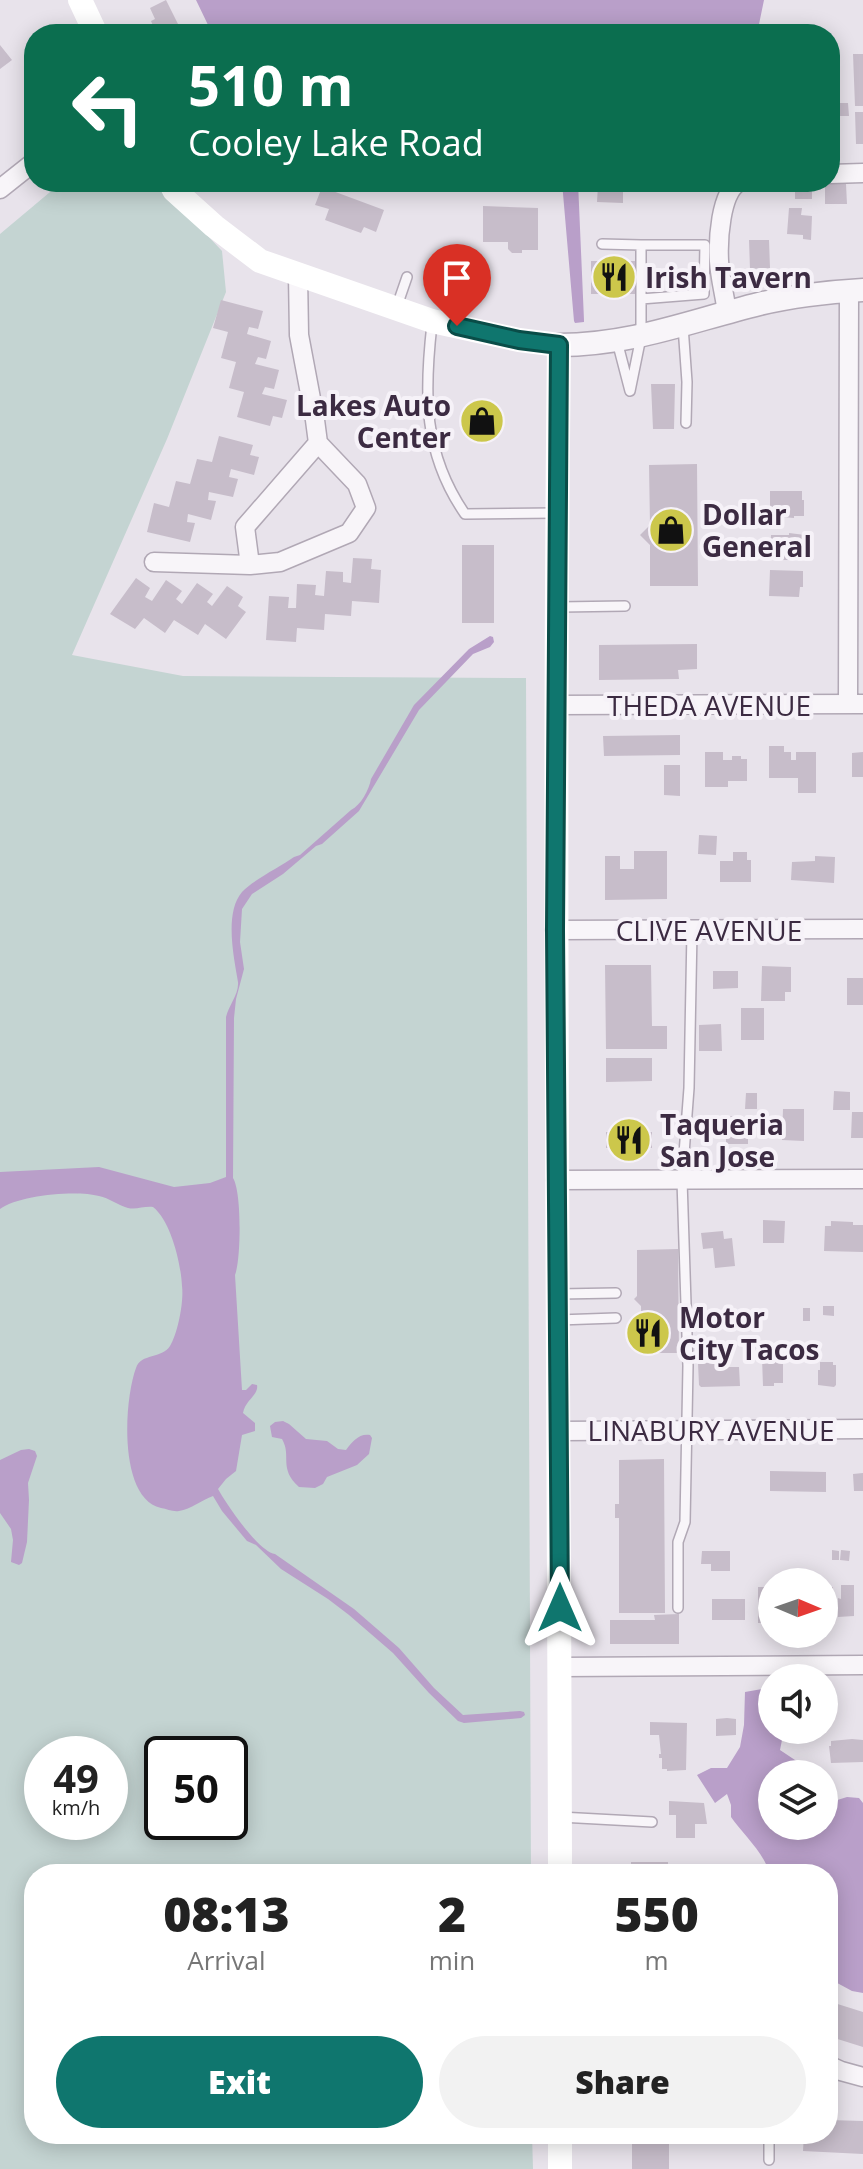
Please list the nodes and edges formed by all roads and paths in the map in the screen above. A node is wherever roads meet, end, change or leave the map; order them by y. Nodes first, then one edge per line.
1 (80, 0) edge
2 (91, 24) edge
3 (24, 170) edge
4 (863, 173) edge
5 (840, 174) edge
6 (0, 189) edge
7 (176, 192) edge
8 (730, 192) edge
9 (602, 244) dead end
10 (641, 245) junction
11 (712, 264) junction
12 (298, 275) junction
13 (407, 277) dead end
14 (856, 291) edge
15 (641, 299) junction
16 (396, 309) junction
17 (727, 313) junction
18 (432, 321) junction
19 (683, 326) junction
20 (641, 337) junction
21 (617, 341) junction
22 (559, 345) junction
23 (686, 423) dead end
24 (318, 443) junction
25 (557, 513) junction
26 (154, 562) dead end
27 (250, 565) junction
28 (625, 606) dead end
29 (556, 607) junction
30 (856, 704) edge
31 (556, 705) junction
32 (863, 929) edge
33 (555, 930) junction
34 (692, 931) junction
35 (863, 1179) edge
36 (556, 1180) junction
37 (682, 1180) junction
38 (616, 1293) dead end
39 (558, 1294) junction
40 (616, 1318) dead end
41 (558, 1320) junction
42 (863, 1429) edge
43 (686, 1430) junction
44 (560, 1431) junction
45 (678, 1608) dead end
46 (863, 1665) edge
47 (560, 1667) junction
48 (560, 1817) junction
49 (652, 1822) dead end
50 (560, 1864) edge
51 (838, 2070) edge
52 (863, 2077) edge
53 (560, 2144) edge
54 (769, 2144) edge
55 (769, 2160) dead end
56 (560, 2169) edge

1 - 2 main road
3 - 6 street
4 - 5 street
7 - 12 main road
8 - 11 street
9 - 10 lane
10 - 11 lane
10 - 15 lane
11 - 15 lane
11 - 17 street
12 - 16 main road
12 - 24 street
13 - 16 lane
14 - 17 street
14 - 30 street
15 - 20 lane
16 - 18 main road
17 - 19 street
18 - 22 main road
18 - 25 lane
19 - 20 street
19 - 23 lane
20 - 21 street
20 - 21 lane
21 - 22 street
22 - 25 main road
24 - 27 street
24 - 27 street
25 - 29 main road
26 - 27 street
28 - 29 lane
29 - 31 main road
30 - 31 street, THEDA AVENUE
31 - 33 main road
32 - 34 street, CLIVE AVENUE
33 - 34 street, CLIVE AVENUE
33 - 36 main road
34 - 37 lane
35 - 37 street
36 - 37 street
36 - 39 main road
37 - 43 lane
38 - 39 lane
39 - 41 main road
40 - 41 lane
41 - 44 main road
42 - 43 street, LINABURY AVENUE
43 - 44 street, LINABURY AVENUE
43 - 45 lane
44 - 47 main road
46 - 47 street
47 - 48 main road
48 - 49 lane
48 - 50 main road
51 - 52 street
53 - 56 main road
54 - 55 lane

